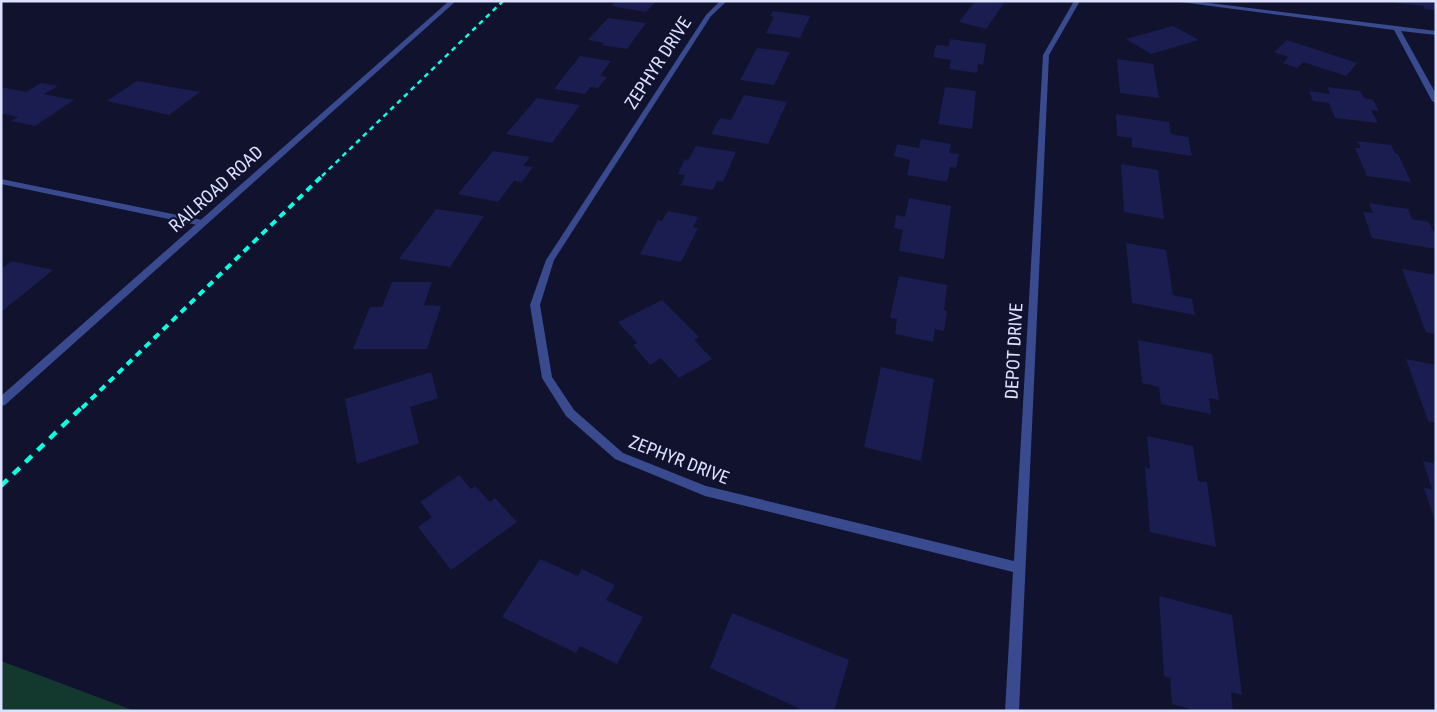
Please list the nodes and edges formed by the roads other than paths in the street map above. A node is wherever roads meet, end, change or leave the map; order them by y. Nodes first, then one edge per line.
1 (453, 1) edge
2 (724, 1) edge
3 (1077, 1) edge
4 (1176, 1) edge
5 (1396, 28) junction
6 (1436, 33) edge
7 (1436, 101) edge
8 (1, 181) edge
9 (202, 224) junction
10 (1, 402) edge
11 (1019, 568) junction
12 (1012, 711) edge

1 - 9 street, RAILROAD ROAD
2 - 11 street, ZEPHYR DRIVE
3 - 11 street, DEPOT DRIVE
4 - 5 street
5 - 6 street
5 - 7 street
8 - 9 street
9 - 10 street, RAILROAD ROAD
11 - 12 street, DEPOT DRIVE

